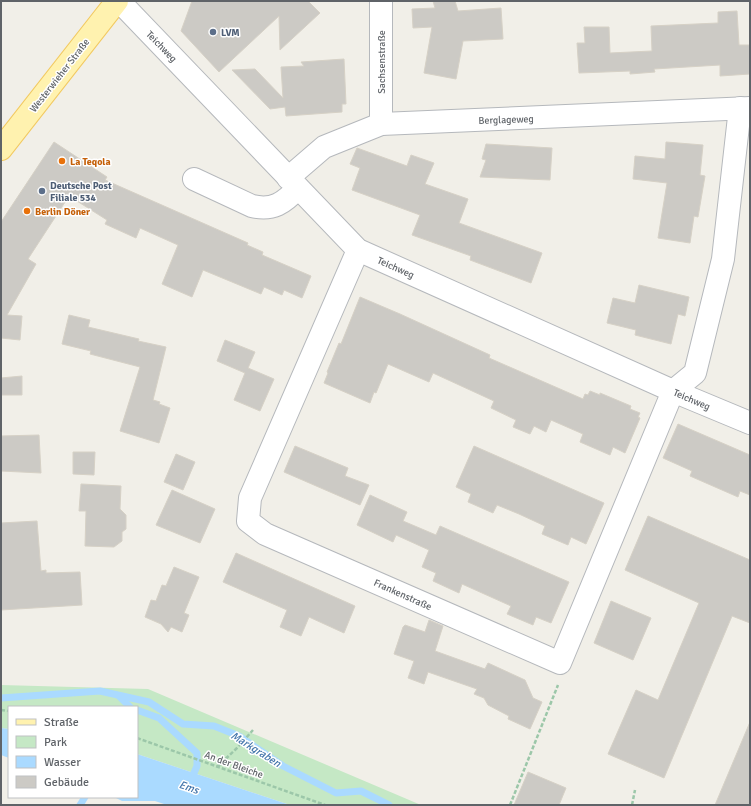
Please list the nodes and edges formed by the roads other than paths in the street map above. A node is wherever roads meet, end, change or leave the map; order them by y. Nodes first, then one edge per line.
1 (118, 1) edge
2 (381, 1) edge
3 (745, 108) edge
4 (381, 124) junction
5 (1, 150) edge
6 (194, 179) dead end
7 (293, 183) junction
8 (358, 250) junction
9 (673, 391) junction
10 (750, 423) edge

1 - 5 main road, Westerwieher Straße
1 - 7 street, Teichweg
2 - 4 street, Sachsenstraße
3 - 4 street, Berglageweg
3 - 9 street, Berglageweg
4 - 7 street, Berglageweg
6 - 7 street, Berglageweg
7 - 8 street, Teichweg
8 - 9 street, Teichweg
8 - 9 street, Frankenstraße
9 - 10 street, Teichweg

